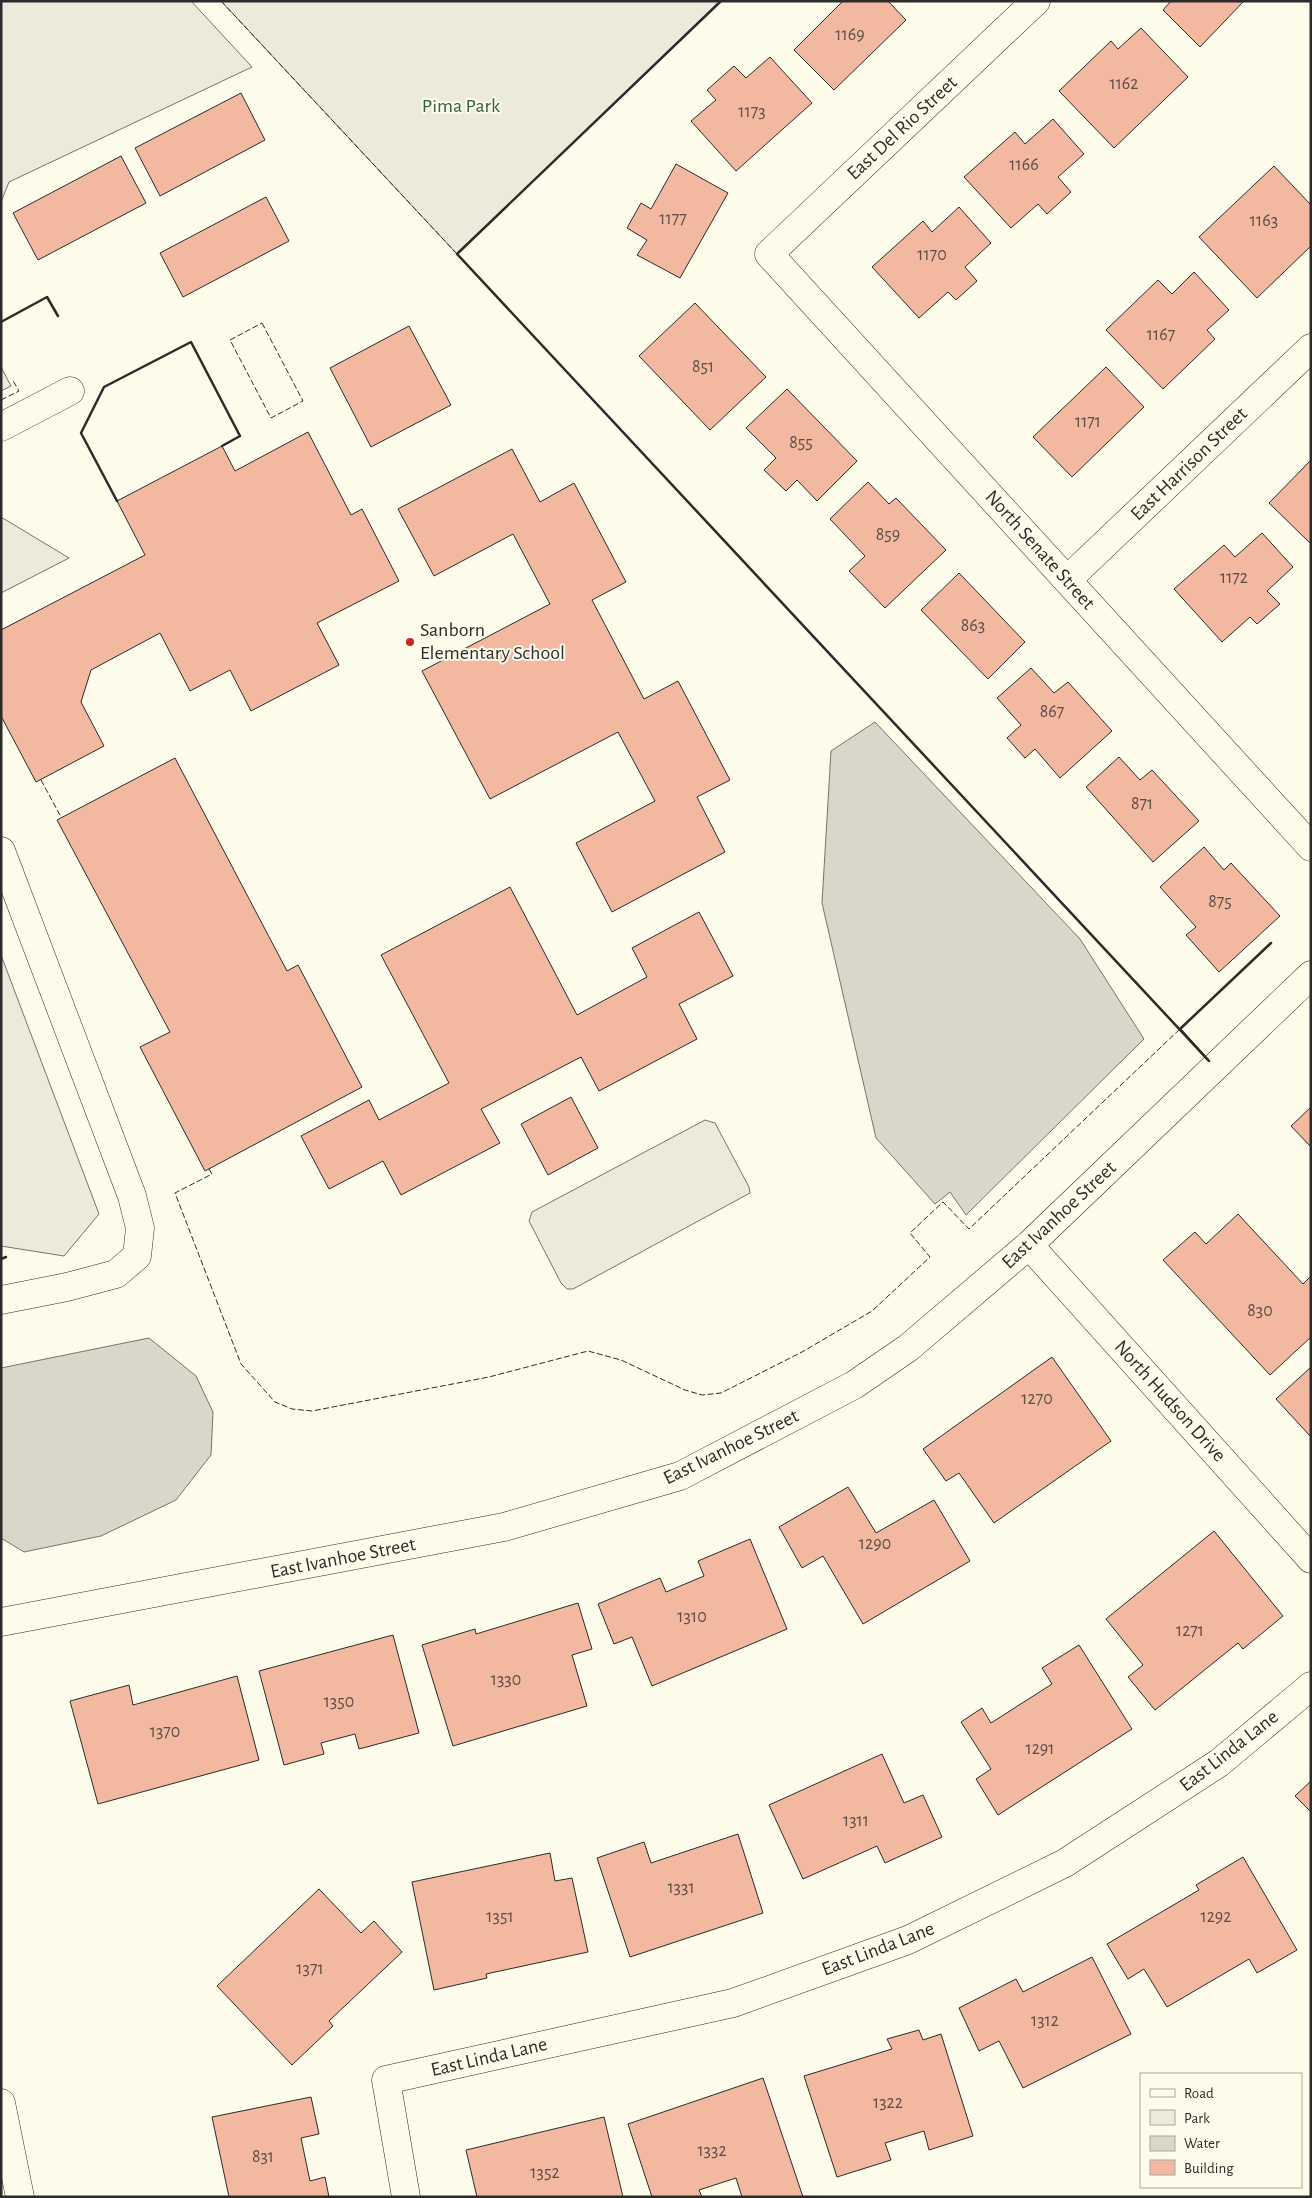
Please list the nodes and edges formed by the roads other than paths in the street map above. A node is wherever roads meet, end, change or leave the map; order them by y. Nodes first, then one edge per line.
1 (1036, 1) edge
2 (769, 254) joint
3 (1311, 348) edge
4 (70, 391) dead end
5 (1, 427) edge
6 (1067, 580) junction
7 (1311, 847) edge
8 (1, 851) edge
9 (1311, 974) edge
10 (1029, 1245) junction
11 (1, 1300) edge
12 (1311, 1559) edge
13 (1, 1622) edge
14 (1311, 1686) edge
15 (1, 2103) edge
16 (20, 2197) edge
17 (406, 2197) edge

1 - 2 street, East Del Rio Street
2 - 6 street, North Senate Street
3 - 6 street, East Harrison Street
4 - 5 street
6 - 7 street, North Senate Street
8 - 11 street
9 - 10 street, East Ivanhoe Street
10 - 12 street, North Hudson Drive
10 - 13 street, East Ivanhoe Street
14 - 17 street, East Linda Lane
15 - 16 street

